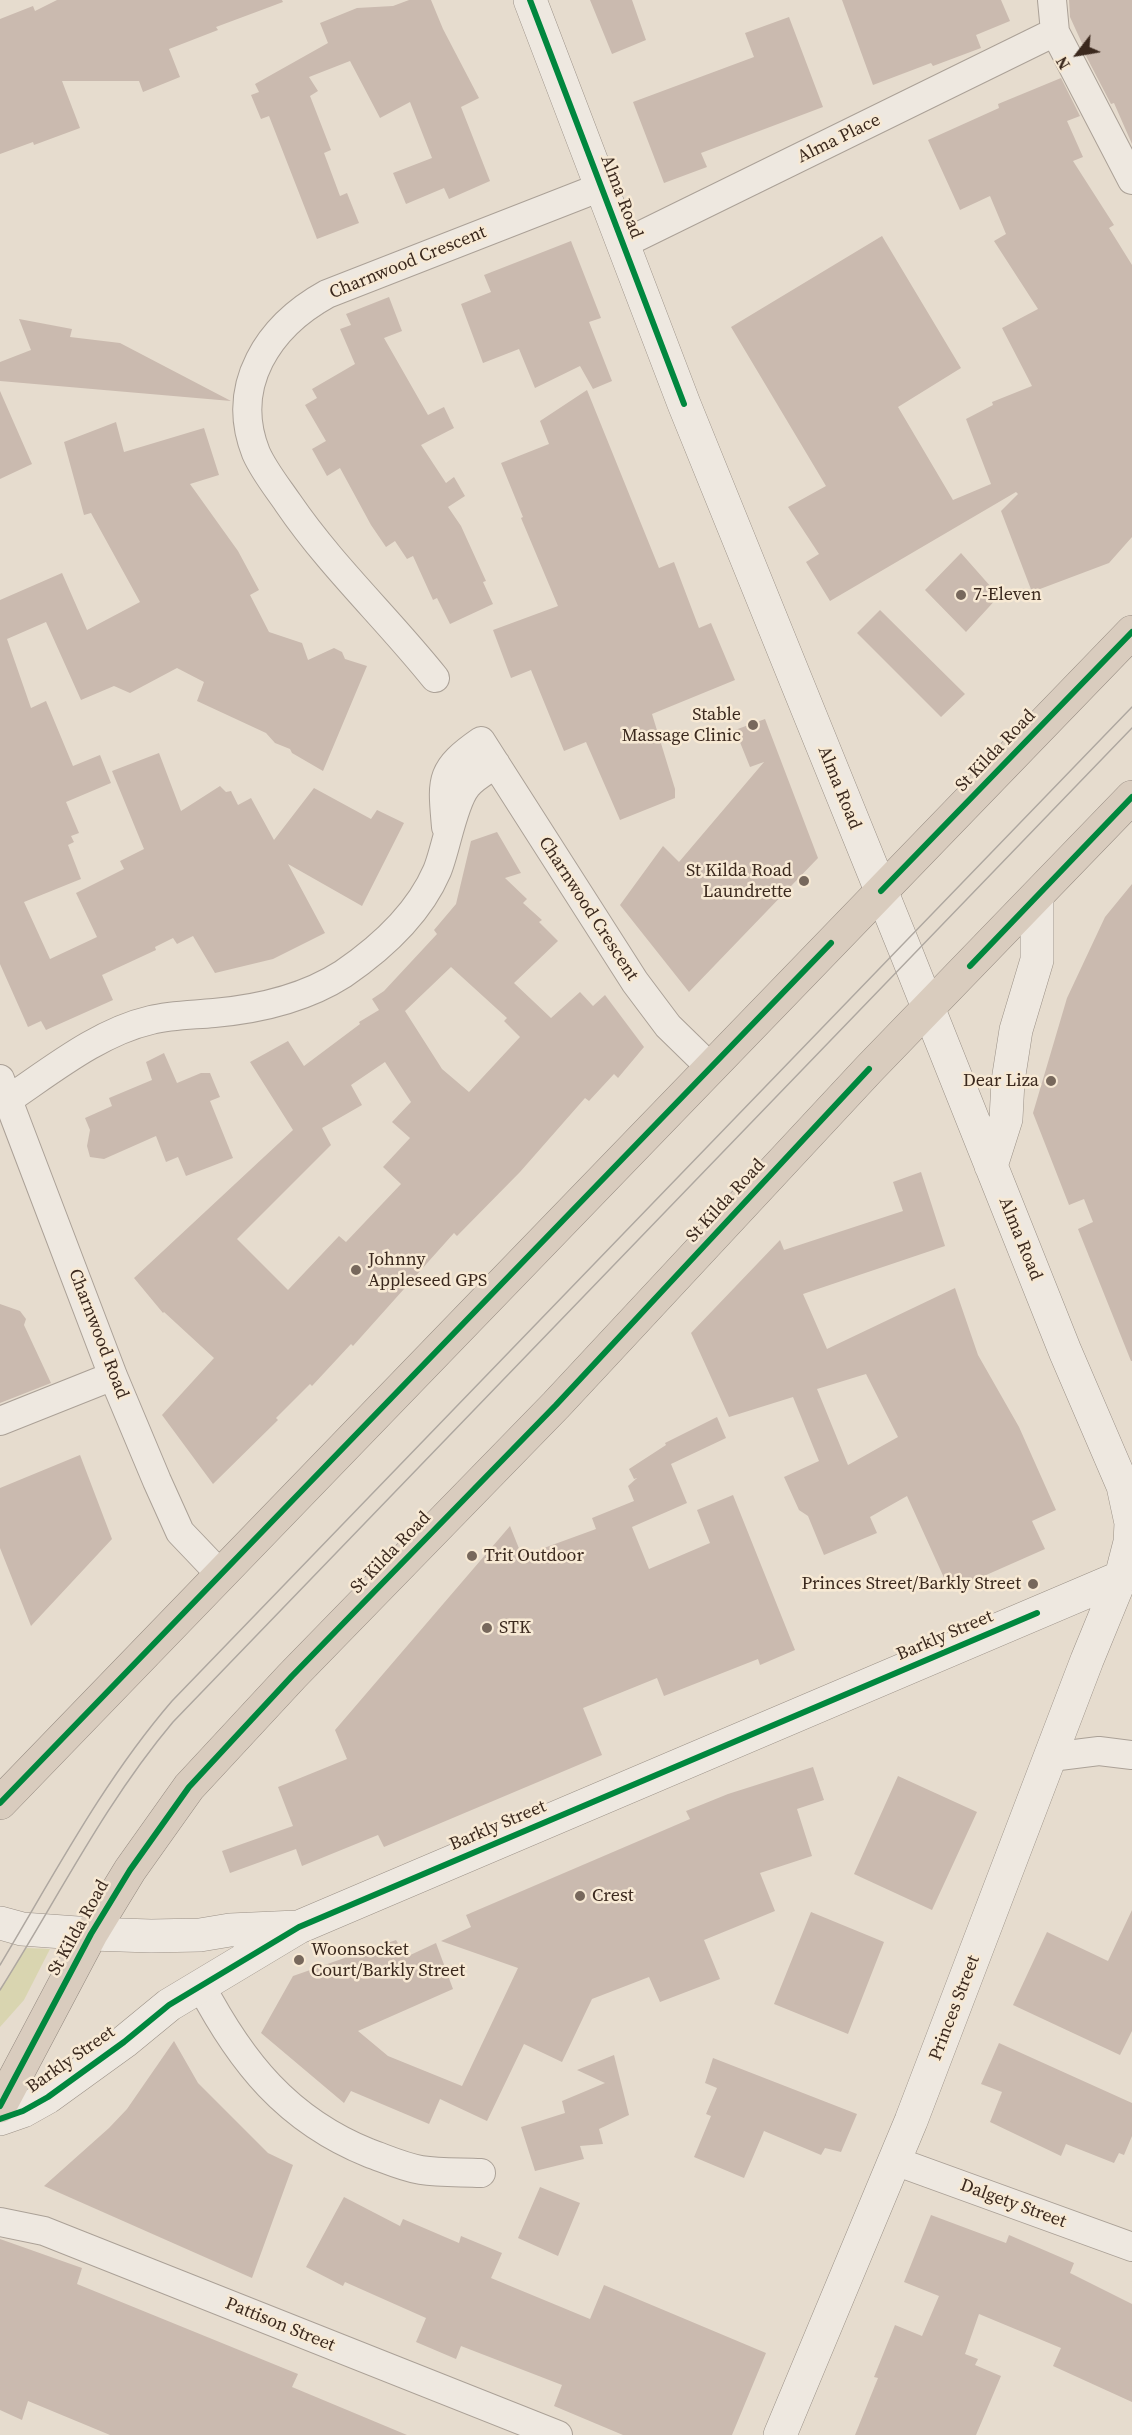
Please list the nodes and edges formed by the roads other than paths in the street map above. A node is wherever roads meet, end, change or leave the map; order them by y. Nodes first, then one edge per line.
1 (530, 0) edge
2 (1052, 0) edge
3 (1055, 32) junction
4 (1132, 180) edge
5 (601, 186) junction
6 (622, 244) junction
7 (1132, 632) edge
8 (435, 678) dead end
9 (1132, 797) edge
10 (881, 891) junction
11 (1037, 896) junction
12 (928, 1010) junction
13 (710, 1067) junction
14 (4, 1089) edge
15 (991, 1166) junction
16 (113, 1376) junction
17 (0, 1421) edge
18 (221, 1575) junction
19 (1127, 1575) edge
20 (1132, 1755) edge
21 (1051, 1757) junction
22 (0, 1803) edge
23 (0, 1923) edge
24 (299, 1927) junction
25 (91, 1934) junction
26 (201, 1986) junction
27 (0, 2106) edge
28 (0, 2119) edge
29 (895, 2161) junction
30 (480, 2173) dead end
31 (0, 2222) edge
32 (1132, 2247) edge
33 (558, 2435) edge
34 (780, 2435) edge

1 - 5 street, Alma Road
2 - 3 street
3 - 4 street
3 - 6 street, Alma Place
5 - 6 street, Alma Road
5 - 8 street, Charnwood Crescent
6 - 10 street, Alma Road
7 - 10 highway, St Kilda Road
9 - 11 highway, St Kilda Road
10 - 12 street, Alma Road
10 - 13 highway, St Kilda Road
11 - 12 highway, St Kilda Road
11 - 15 street
12 - 15 street, Alma Road
12 - 25 highway, St Kilda Road
13 - 14 street, Charnwood Crescent
13 - 18 highway, St Kilda Road
14 - 16 street, Charnwood Road
15 - 19 street, Alma Road
16 - 17 street
16 - 18 street, Charnwood Road
18 - 22 highway, St Kilda Road
19 - 21 street, Princes Street
19 - 24 street, Barkly Street
20 - 21 street
21 - 29 street, Princes Street
23 - 25 street, Barkly Street
24 - 25 street, Barkly Street
24 - 26 street, Barkly Street
25 - 27 highway, St Kilda Road
26 - 28 street, Barkly Street
26 - 30 street
29 - 32 street, Dalgety Street
29 - 34 street, Princes Street
31 - 33 street, Pattison Street

